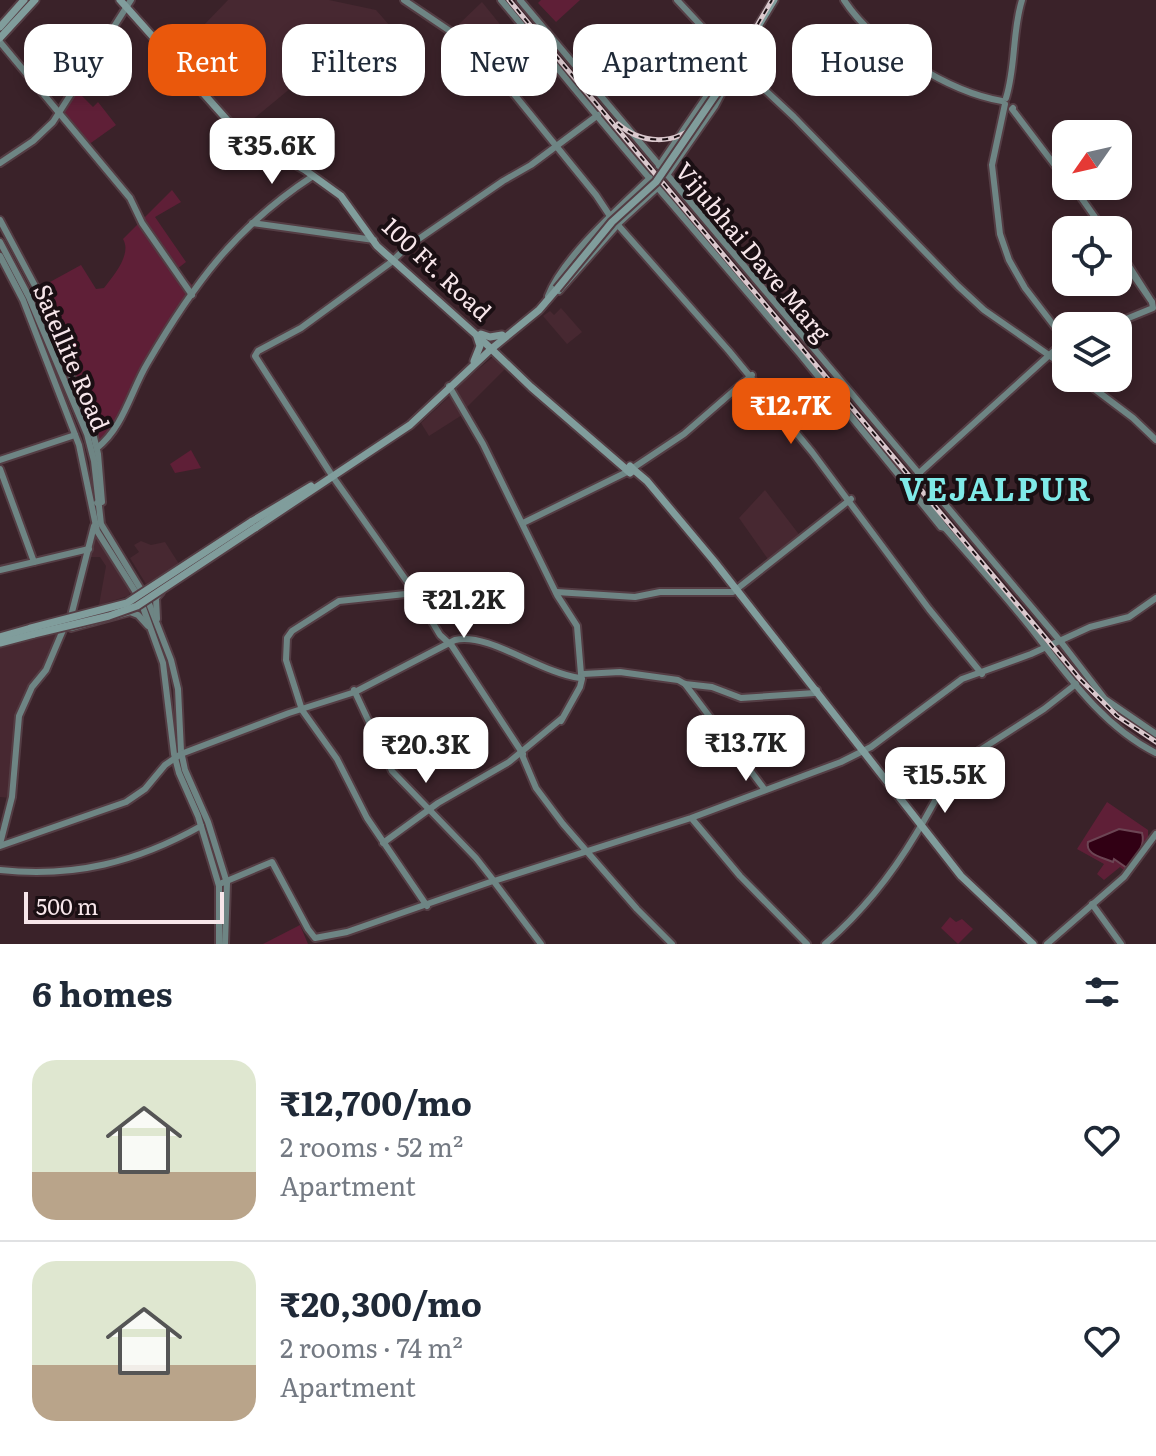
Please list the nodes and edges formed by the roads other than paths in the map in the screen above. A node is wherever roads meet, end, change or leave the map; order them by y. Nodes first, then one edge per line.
1 (24, 0) edge
2 (35, 0) edge
3 (404, 0) edge
4 (501, 0) edge
5 (520, 0) edge
6 (678, 0) edge
7 (772, 0) edge
8 (844, 0) edge
9 (1022, 0) edge
10 (125, 2) edge
11 (699, 24) edge
12 (758, 24) edge
13 (0, 27) edge
14 (0, 40) edge
15 (707, 96) edge
16 (713, 96) edge
17 (720, 96) edge
18 (770, 96) edge
19 (1006, 103) junction
20 (59, 113) junction
21 (598, 115) junction
22 (556, 145) junction
23 (1052, 160) edge
24 (0, 163) edge
25 (659, 166) junction
26 (312, 175) junction
27 (667, 175) junction
28 (650, 178) junction
29 (656, 189) junction
30 (610, 214) junction
31 (0, 220) edge
32 (252, 223) junction
33 (618, 223) junction
34 (375, 241) junction
35 (0, 242) edge
36 (0, 256) edge
37 (392, 259) junction
38 (1132, 272) edge
39 (191, 294) junction
40 (549, 297) junction
41 (1132, 317) edge
42 (1052, 322) edge
43 (478, 334) junction
44 (504, 336) junction
45 (491, 347) junction
46 (1052, 354) joint
47 (502, 358) junction
48 (476, 361) junction
49 (751, 376) junction
50 (450, 386) junction
51 (1101, 392) edge
52 (90, 433) junction
53 (75, 435) junction
54 (1156, 439) edge
55 (96, 446) junction
56 (0, 460) edge
57 (0, 469) edge
58 (630, 470) junction
59 (918, 473) junction
60 (331, 476) junction
61 (932, 496) dead end
62 (850, 500) junction
63 (97, 503) junction
64 (928, 505) dead end
65 (266, 518) junction
66 (94, 523) junction
67 (523, 523) junction
68 (945, 528) junction
69 (92, 538) junction
70 (100, 538) junction
71 (89, 549) junction
72 (34, 562) junction
73 (0, 570) edge
74 (130, 578) junction
75 (148, 586) junction
76 (735, 591) junction
77 (138, 592) junction
78 (556, 592) junction
79 (158, 594) junction
80 (414, 594) junction
81 (129, 598) junction
82 (1156, 599) edge
83 (145, 603) junction
84 (130, 612) junction
85 (71, 616) junction
86 (157, 624) junction
87 (63, 630) junction
88 (30, 632) junction
89 (153, 632) junction
90 (0, 637) edge
91 (1060, 641) junction
92 (0, 643) edge
93 (446, 643) junction
94 (1045, 649) junction
95 (983, 671) junction
96 (581, 676) junction
97 (684, 682) junction
98 (1076, 684) junction
99 (355, 691) junction
100 (816, 691) junction
101 (302, 709) junction
102 (1156, 734) edge
103 (862, 751) junction
104 (1156, 753) edge
105 (178, 754) junction
106 (522, 754) junction
107 (765, 791) junction
108 (430, 811) junction
109 (693, 820) junction
110 (201, 826) junction
111 (920, 828) junction
112 (1156, 837) edge
113 (383, 843) junction
114 (0, 844) edge
115 (587, 853) junction
116 (0, 870) edge
117 (494, 882) junction
118 (223, 884) junction
119 (426, 904) junction
120 (1093, 905) junction
121 (222, 944) edge
122 (543, 944) edge
123 (672, 944) edge
124 (807, 944) edge
125 (825, 944) edge
126 (1031, 944) edge
127 (1049, 944) edge
128 (1121, 944) edge

1 - 13 main road
2 - 14 main road
3 - 22 street
4 - 21 street
5 - 25 street, Vijubhai Dave Marg
6 - 11 street
7 - 12 main road
8 - 19 street
9 - 19 street
10 - 20 street
10 - 26 main road, 100 Ft. Road
14 - 20 street
15 - 25 street
16 - 40 main road, bridge
17 - 27 street
18 - 46 street
19 - 23 street
19 - 42 street
20 - 24 street
20 - 39 street
21 - 22 street
21 - 28 street
22 - 30 street
22 - 37 street
25 - 27 street, Vijubhai Dave Marg
26 - 32 street
26 - 34 main road, 100 Ft. Road
26 - 39 street
27 - 59 street, Vijubhai Dave Marg
28 - 29 street
28 - 30 street
29 - 33 street
29 - 68 street
30 - 33 street
30 - 40 street
31 - 52 street
32 - 34 street
32 - 39 street
33 - 40 street
33 - 49 street
34 - 37 main road, 100 Ft. Road
35 - 52 street, Satellite Road
36 - 53 street, Satellite Road
37 - 43 main road, 100 Ft. Road
37 - 60 street
38 - 41 street
39 - 55 street
40 - 44 main road
43 - 44 main road
43 - 45 main road, 100 Ft. Road
43 - 48 main road
44 - 45 main road
44 - 47 main road
45 - 47 main road, 100 Ft. Road
45 - 48 main road
46 - 59 street
47 - 48 main road
47 - 58 main road, 100 Ft. Road
48 - 50 main road
49 - 58 street
49 - 62 street
50 - 60 main road
50 - 67 street
51 - 54 street
52 - 55 street
52 - 63 street, Satellite Road
53 - 56 street
53 - 66 street, Satellite Road
55 - 63 street
57 - 72 street
58 - 67 street
58 - 76 main road, 100 Ft. Road
59 - 61 street
59 - 91 street, Vijubhai Dave Marg
60 - 65 main road
60 - 80 street
62 - 76 street
62 - 95 street
63 - 74 street, Satellite Road
64 - 68 street
65 - 75 street
65 - 79 street
65 - 88 main road, bridge
66 - 69 street
66 - 70 street, Satellite Road
67 - 78 street
68 - 94 street
69 - 70 street
69 - 71 street
70 - 74 street, Satellite Road
71 - 72 street
71 - 85 street
72 - 73 street
74 - 75 street
74 - 77 street, Satellite Road
74 - 81 street
75 - 77 street
76 - 78 street
76 - 100 main road, 100 Ft. Road
77 - 81 street
77 - 83 street, Satellite Road
78 - 96 street
79 - 83 street
79 - 86 street
80 - 93 street
80 - 101 street
81 - 85 street
82 - 91 street
83 - 84 street
83 - 86 street, Satellite Road
83 - 89 street, Satellite Road
84 - 87 street
84 - 89 street
85 - 88 street
86 - 105 street, Satellite Road
87 - 88 street
87 - 114 street
88 - 90 main road
88 - 92 main road
89 - 105 street, Satellite Road
91 - 94 street
91 - 102 street, Vijubhai Dave Marg
93 - 96 street
93 - 99 street
93 - 106 street
94 - 95 street
94 - 98 street
95 - 103 street
96 - 97 street
96 - 106 street
97 - 100 street
97 - 107 street
98 - 104 street
98 - 111 street
99 - 101 street
99 - 108 street
100 - 103 main road, 100 Ft. Road
101 - 105 street
101 - 113 street
103 - 107 street
103 - 111 main road, 100 Ft. Road
105 - 110 street, Satellite Road
105 - 114 street
105 - 118 street, Satellite Road
106 - 108 street
106 - 115 street
107 - 109 street
107 - 115 street
108 - 113 street
108 - 117 street
109 - 115 street
109 - 124 street
110 - 116 street
110 - 118 street, Satellite Road
111 - 125 street
111 - 126 main road, 100 Ft. Road
112 - 120 street
113 - 119 street
115 - 117 street
115 - 123 street
117 - 119 street
117 - 122 street
118 - 119 street
118 - 119 street
118 - 121 street, Satellite Road
120 - 127 street
120 - 128 street

